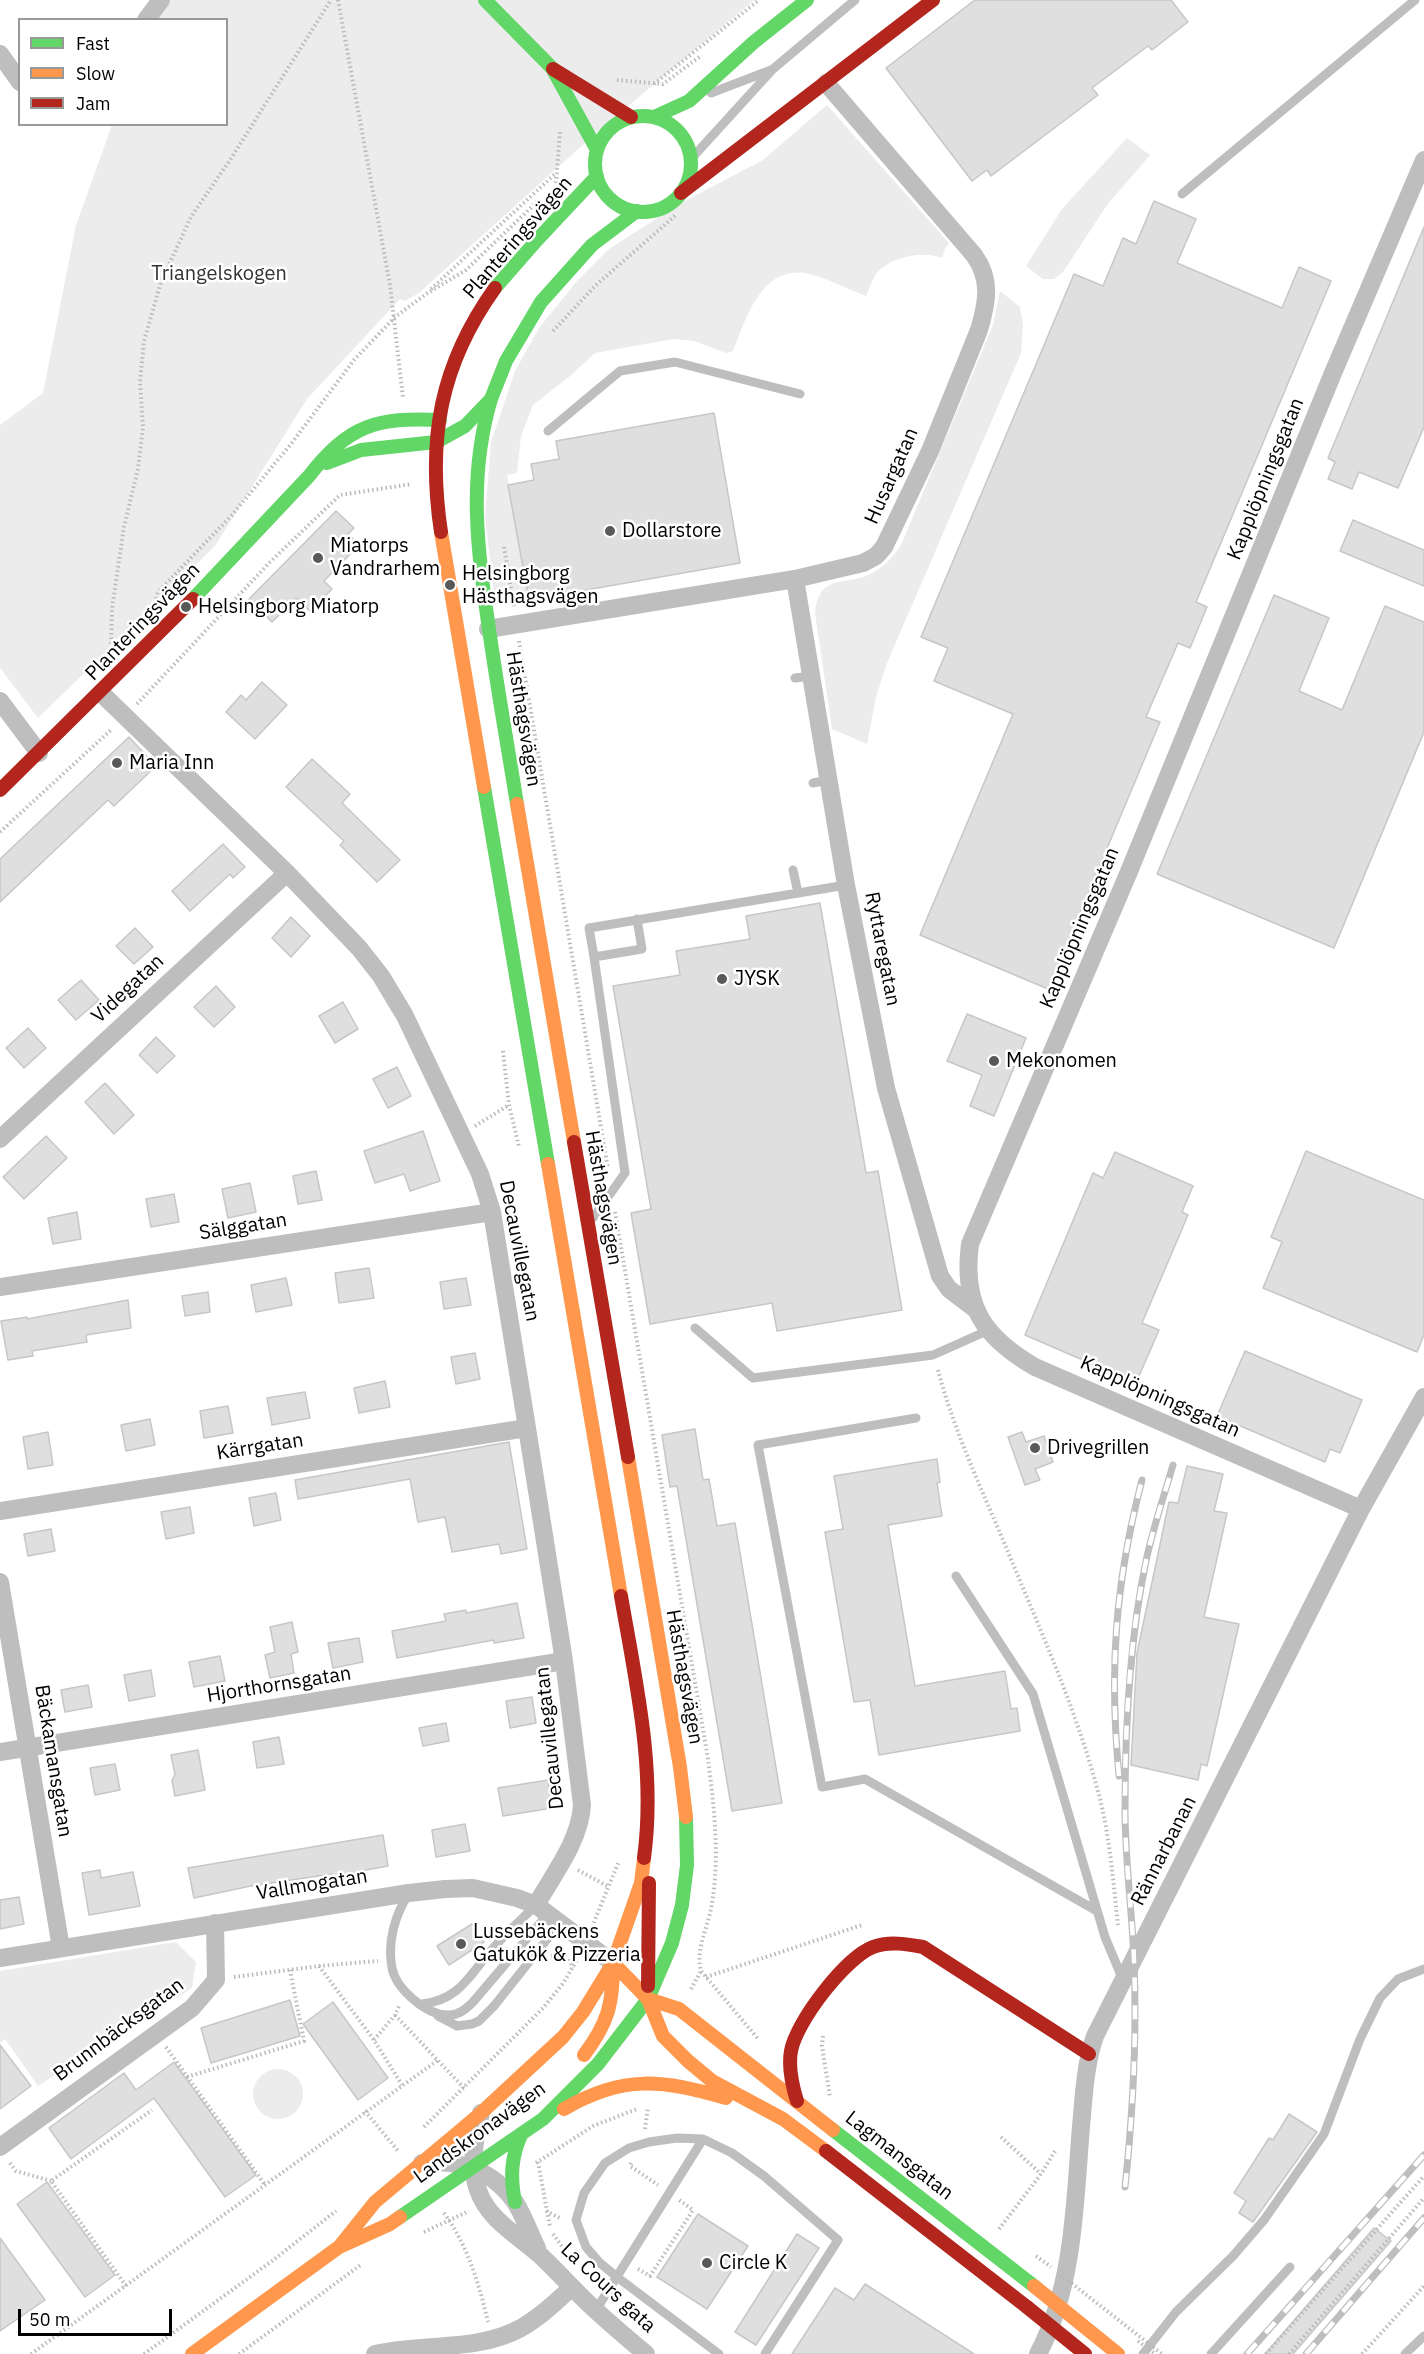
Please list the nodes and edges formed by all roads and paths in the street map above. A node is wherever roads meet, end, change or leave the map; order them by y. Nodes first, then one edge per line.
1 (161, 0) edge
2 (331, 0) edge
3 (338, 0) edge
4 (485, 0) edge
5 (759, 0) edge
6 (807, 0) edge
7 (855, 0) edge
8 (933, 0) edge
9 (1415, 0) edge
10 (148, 18) edge
11 (0, 54) edge
12 (552, 68) junction
13 (773, 69) junction
14 (18, 79) edge
15 (826, 83) junction
16 (654, 84) dead end
17 (689, 101) junction
18 (631, 117) junction
19 (654, 117) junction
20 (597, 150) junction
21 (691, 159) junction
22 (1424, 160) edge
23 (597, 176) junction
24 (549, 191) dead end
25 (681, 193) junction
26 (1182, 194) dead end
27 (540, 199) dead end
28 (683, 209) dead end
29 (637, 211) junction
30 (426, 294) junction
31 (395, 317) junction
32 (550, 334) dead end
33 (800, 394) dead end
34 (491, 399) junction
35 (404, 417) junction
36 (440, 420) junction
37 (548, 431) dead end
38 (452, 440) junction
39 (436, 442) junction
40 (407, 445) junction
41 (465, 469) dead end
42 (309, 476) junction
43 (435, 481) junction
44 (410, 484) junction
45 (411, 495) dead end
46 (474, 495) junction
47 (502, 536) dead end
48 (795, 579) junction
49 (153, 610) dead end
50 (516, 624) junction
51 (488, 629) junction
52 (118, 649) dead end
53 (101, 693) junction
54 (0, 701) edge
55 (125, 716) junction
56 (39, 753) junction
57 (0, 790) edge
58 (0, 832) edge
59 (794, 870) dead end
60 (287, 873) junction
61 (846, 885) junction
62 (798, 893) junction
63 (637, 919) junction
64 (594, 957) junction
65 (502, 1040) dead end
66 (509, 1105) junction
67 (462, 1133) junction
68 (0, 1139) edge
69 (520, 1149) dead end
70 (611, 1192) junction
71 (492, 1212) junction
72 (588, 1225) junction
73 (0, 1287) edge
74 (974, 1308) junction
75 (696, 1328) dead end
76 (989, 1330) junction
77 (938, 1370) dead end
78 (1424, 1397) edge
79 (916, 1418) dead end
80 (527, 1428) junction
81 (1361, 1509) junction
82 (0, 1511) edge
83 (956, 1576) dead end
84 (0, 1582) edge
85 (564, 1661) junction
86 (28, 1748) junction
87 (0, 1752) edge
88 (650, 1822) junction
89 (620, 1857) dead end
90 (561, 1861) junction
91 (609, 1887) junction
92 (409, 1893) junction
93 (1097, 1911) junction
94 (548, 1914) junction
95 (214, 1923) junction
96 (1120, 1933) dead end
97 (586, 1942) junction
98 (61, 1948) junction
99 (0, 1958) edge
100 (544, 1959) dead end
101 (391, 1960) junction
102 (613, 1963) junction
103 (319, 1966) junction
104 (574, 1967) junction
105 (1424, 1969) edge
106 (290, 1970) junction
107 (216, 1980) junction
108 (1123, 1980) junction
109 (648, 1999) junction
110 (422, 2004) junction
111 (824, 2028) dead end
112 (157, 2034) junction
113 (374, 2040) junction
114 (762, 2043) dead end
115 (1089, 2054) junction
116 (438, 2060) junction
117 (188, 2077) junction
118 (402, 2085) junction
119 (464, 2088) junction
120 (797, 2101) junction
121 (831, 2102) dead end
122 (650, 2106) dead end
123 (764, 2109) junction
124 (152, 2110) dead end
125 (481, 2113) junction
126 (543, 2119) junction
127 (522, 2133) junction
128 (416, 2135) dead end
129 (1001, 2137) dead end
130 (703, 2139) junction
131 (407, 2144) dead end
132 (1056, 2151) dead end
133 (3, 2152) edge
134 (391, 2159) dead end
135 (422, 2163) junction
136 (473, 2168) junction
137 (1041, 2174) junction
138 (1424, 2176) edge
139 (51, 2181) junction
140 (510, 2181) junction
141 (266, 2185) junction
142 (1424, 2198) edge
143 (482, 2201) junction
144 (515, 2202) junction
145 (345, 2204) dead end
146 (422, 2232) dead end
147 (993, 2237) dead end
148 (339, 2247) junction
149 (1031, 2252) dead end
150 (540, 2255) junction
151 (370, 2257) dead end
152 (1290, 2267) dead end
153 (617, 2277) junction
154 (126, 2286) junction
155 (1424, 2286) edge
156 (572, 2287) junction
157 (596, 2310) junction
158 (1424, 2336) edge
159 (31, 2354) edge
160 (144, 2354) edge
161 (192, 2354) edge
162 (239, 2354) edge
163 (375, 2354) edge
164 (646, 2354) edge
165 (719, 2354) edge
166 (765, 2354) edge
167 (1038, 2354) edge
168 (1085, 2354) edge
169 (1119, 2354) edge
170 (1143, 2354) edge
171 (1162, 2354) edge
172 (1211, 2354) edge
173 (1266, 2354) edge
174 (1289, 2354) edge
175 (1362, 2354) edge
176 (1405, 2354) edge

1 - 10 street
2 - 52 path
3 - 31 path
4 - 12 main road
5 - 16 path
6 - 17 main road
7 - 13 lane
8 - 15 main road
9 - 26 lane
11 - 14 street
12 - 18 main road
12 - 20 main road
13 - 17 lane
13 - 21 lane
15 - 25 main road
15 - 48 street, Husargatan
17 - 19 main road
18 - 19 main road
18 - 20 main road
19 - 21 main road
20 - 23 main road
21 - 25 main road
22 - 74 street, Kapplöpningsgatan
23 - 29 main road
23 - 36 main road, Planteringsvägen
24 - 30 path
25 - 29 main road
27 - 30 path
28 - 32 path
29 - 34 main road, Planteringsvägen
30 - 31 path
31 - 35 path
31 - 49 path
33 - 37 lane
34 - 38 main road, Planteringsvägen
34 - 46 main road, Hästhagsvägen
35 - 36 main road, Planteringsvägen
35 - 42 main road, Planteringsvägen
36 - 38 main road
36 - 39 main road
38 - 39 main road, Planteringsvägen
39 - 40 main road, Planteringsvägen
39 - 43 main road
40 - 42 main road, Planteringsvägen
40 - 44 path
41 - 46 main road
42 - 53 main road, Planteringsvägen
43 - 44 path
43 - 88 main road
44 - 45 path
44 - 55 path
46 - 51 main road, Hästhagsvägen
47 - 50 path
48 - 50 street, Husargatan
48 - 61 street, Ryttaregatan
50 - 51 street, Husargatan
50 - 70 path
51 - 72 main road, Hästhagsvägen
53 - 55 street, Decauvillegatan
53 - 56 main road, Planteringsvägen
54 - 56 street
55 - 58 path
55 - 60 street, Decauvillegatan
56 - 57 main road, Planteringsvägen
59 - 62 lane
60 - 67 street, Decauvillegatan
60 - 68 street, Videgatan
61 - 62 lane
61 - 74 street, Ryttaregatan
62 - 63 lane
63 - 64 lane
63 - 64 lane
64 - 70 lane
65 - 66 path
66 - 67 path
66 - 69 path
67 - 71 street, Decauvillegatan
70 - 72 lane
70 - 114 path
71 - 73 street, Sälggatan
71 - 80 street, Decauvillegatan
72 - 109 main road, Hästhagsvägen
74 - 76 street, Kapplöpningsgatan
75 - 76 lane
76 - 81 street, Kapplöpningsgatan
77 - 96 path
78 - 81 street, Rännarbanan
79 - 93 lane
80 - 82 street, Kärrgatan
80 - 85 street, Decauvillegatan
81 - 108 street, Rännarbanan
83 - 93 lane
84 - 86 street, Bäckamansgatan
85 - 86 street, Hjorthornsgatan
85 - 90 street, Decauvillegatan
86 - 87 street, Hjorthornsgatan
86 - 98 street, Bäckamansgatan
88 - 102 main road
88 - 109 main road
89 - 91 path
90 - 91 path
90 - 94 street, Decauvillegatan
91 - 97 path
92 - 94 street, Vallmogatan
92 - 95 street, Vallmogatan
92 - 101 lane
93 - 108 lane
94 - 97 street, Vallmogatan
94 - 110 lane
94 - 110 lane
94 - 110 lane
95 - 98 street, Vallmogatan
95 - 107 street
97 - 102 street, Vallmogatan
97 - 104 path
98 - 99 street, Vallmogatan
100 - 104 path
101 - 103 path
101 - 110 lane
102 - 109 main road, Lagmansgatan
102 - 125 main road, Landskronavägen
102 - 126 main road
103 - 106 path
103 - 113 path
104 - 119 path
105 - 170 lane
106 - 107 path
106 - 117 path
107 - 112 street, Brunnbäcksgatan
108 - 115 street, Rännarbanan
109 - 120 main road, Lagmansgatan
109 - 123 main road, Lagmansgatan
109 - 126 main road, Landskronavägen
111 - 121 path
112 - 117 path
112 - 133 street, Brunnbäcksgatan
113 - 116 path
113 - 118 path
115 - 120 main road
115 - 167 street, Rännarbanan
116 - 118 path
116 - 119 path
117 - 141 path
118 - 141 path
119 - 128 path
120 - 169 main road, Lagmansgatan, bridge
122 - 140 path
123 - 126 main road
123 - 168 main road, Lagmansgatan, bridge
124 - 139 path
125 - 135 main road, Landskronavägen
125 - 136 street, La Cours gata
126 - 127 main road, Landskronavägen
127 - 136 main road, Landskronavägen
127 - 140 main road
129 - 137 path
130 - 153 lane
130 - 153 lane
130 - 166 lane
131 - 134 path
132 - 137 path
133 - 139 path
135 - 136 street, La Cours gata
135 - 148 main road, Landskronavägen
136 - 143 street, La Cours gata
136 - 144 street, La Cours gata
136 - 148 main road, Landskronavägen
137 - 147 path
138 - 173 path
139 - 154 path
140 - 144 main road
141 - 154 path
142 - 174 path
143 - 146 path
143 - 150 street, La Cours gata
144 - 150 street, La Cours gata
145 - 160 path
148 - 161 main road, Landskronavägen
149 - 171 path, bridge
150 - 156 street, La Cours gata
151 - 162 path
152 - 172 lane
153 - 157 lane
153 - 165 lane
154 - 159 path
155 - 175 path
156 - 157 street, La Cours gata
156 - 163 street
157 - 164 street, La Cours gata
158 - 176 lane

